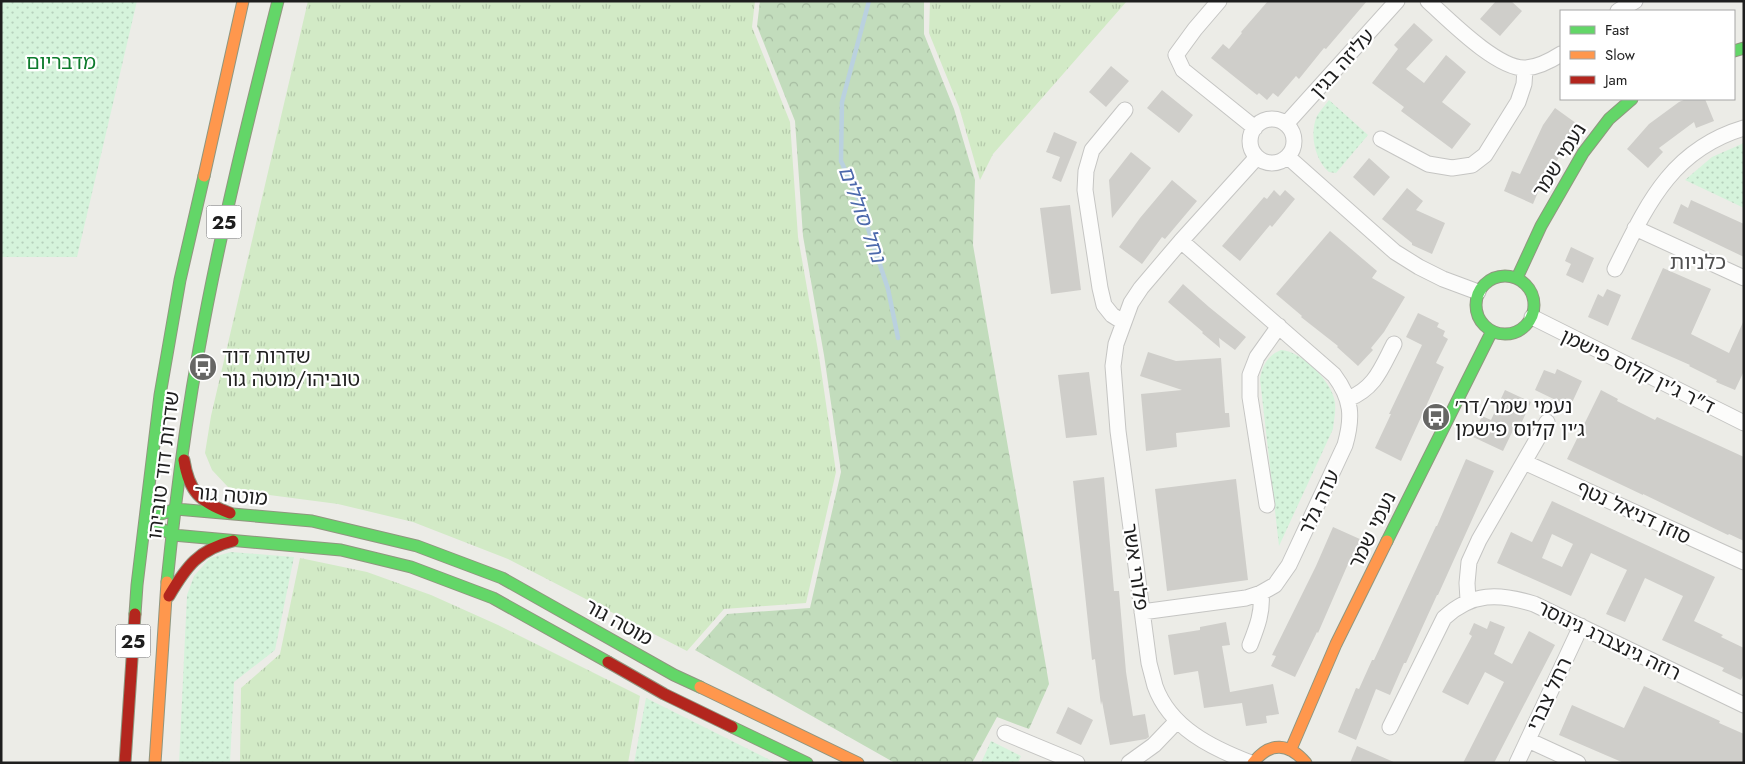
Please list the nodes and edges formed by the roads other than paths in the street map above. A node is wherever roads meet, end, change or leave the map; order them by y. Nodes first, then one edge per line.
1 (243, 1) edge
2 (278, 1) edge
3 (1219, 1) edge
4 (1397, 1) edge
5 (1428, 1) edge
6 (1560, 55) edge
7 (1525, 69) junction
8 (1631, 100) edge
9 (1125, 110) dead end
10 (1286, 124) junction
11 (1255, 128) junction
12 (1744, 128) edge
13 (1382, 139) dead end
14 (1257, 157) junction
15 (1288, 157) junction
16 (1636, 228) junction
17 (1180, 241) junction
18 (1615, 269) dead end
19 (1517, 278) junction
20 (1744, 278) edge
21 (1478, 292) junction
22 (1532, 317) junction
23 (1123, 322) junction
24 (1278, 326) junction
25 (1492, 331) junction
26 (1394, 344) dead end
27 (1348, 399) junction
28 (1547, 422) dead end
29 (1744, 423) edge
30 (183, 445) junction
31 (1524, 462) junction
32 (1267, 505) dead end
33 (176, 509) junction
34 (230, 513) junction
35 (144, 520) junction
36 (173, 535) junction
37 (233, 541) junction
38 (1744, 562) edge
39 (1261, 593) junction
40 (1468, 600) junction
41 (166, 602) junction
42 (1142, 612) junction
43 (1581, 626) junction
44 (1250, 644) dead end
45 (1744, 705) edge
46 (1177, 721) junction
47 (1390, 727) dead end
48 (1005, 733) dead end
49 (1528, 740) junction
50 (1291, 749) junction
51 (125, 763) edge
52 (155, 763) edge
53 (807, 763) edge
54 (858, 763) edge
55 (1076, 763) edge
56 (1129, 763) edge
57 (1252, 763) edge
58 (1306, 763) edge
59 (1517, 763) edge
60 (1578, 763) edge

1 - 35 main road, שדרות דוד טוביהו / 25
2 - 30 main road, שדרות דוד טוביהו / 25
3 - 11 street
4 - 10 street, עליזה בגין
5 - 7 street
6 - 7 street
7 - 13 street
8 - 19 main road, נעמי שמר
9 - 23 street
10 - 11 street
10 - 15 street
11 - 14 street
12 - 16 street
14 - 15 street
14 - 17 street, פלורי אשר
15 - 21 street
16 - 18 street
16 - 20 street
17 - 23 street, פלורי אשר
17 - 24 street, עדה גלר
19 - 21 main road
19 - 22 main road
21 - 25 main road
22 - 25 main road
22 - 29 street, ד"ר ג'ין קלוס פישמן
23 - 42 street, פלורי אשר
24 - 27 street, עדה גלר
24 - 32 street
25 - 50 main road, נעמי שמר
26 - 27 street
27 - 39 street, עדה גלר
28 - 31 street
30 - 33 main road, שדרות דוד טוביהו / 25
30 - 34 main road
31 - 38 street, סוזן דניאל נטף
31 - 40 street
33 - 34 main road, מוטה גור
33 - 35 main road, מוטה גור
33 - 36 main road, שדרות דוד טוביהו / 25
34 - 54 main road, מוטה גור
35 - 36 main road, מוטה גור
35 - 51 main road, שדרות דוד טוביהו / 25
36 - 37 main road, מוטה גור
36 - 41 main road, שדרות דוד טוביהו / 25
37 - 41 main road
37 - 53 main road, מוטה גור
39 - 42 street, עדה גלר
39 - 44 street
40 - 43 street, רוזה גינצברג גינוסר
40 - 47 street
41 - 52 main road, שדרות דוד טוביהו / 25
42 - 46 street, פלורי אשר
43 - 45 street, רוזה גינצברג גינוסר
43 - 49 street, רחל צברי
46 - 56 street
46 - 57 street, פלורי אשר
48 - 55 street
49 - 59 street, רחל צברי
49 - 60 street
50 - 57 main road
50 - 58 main road

